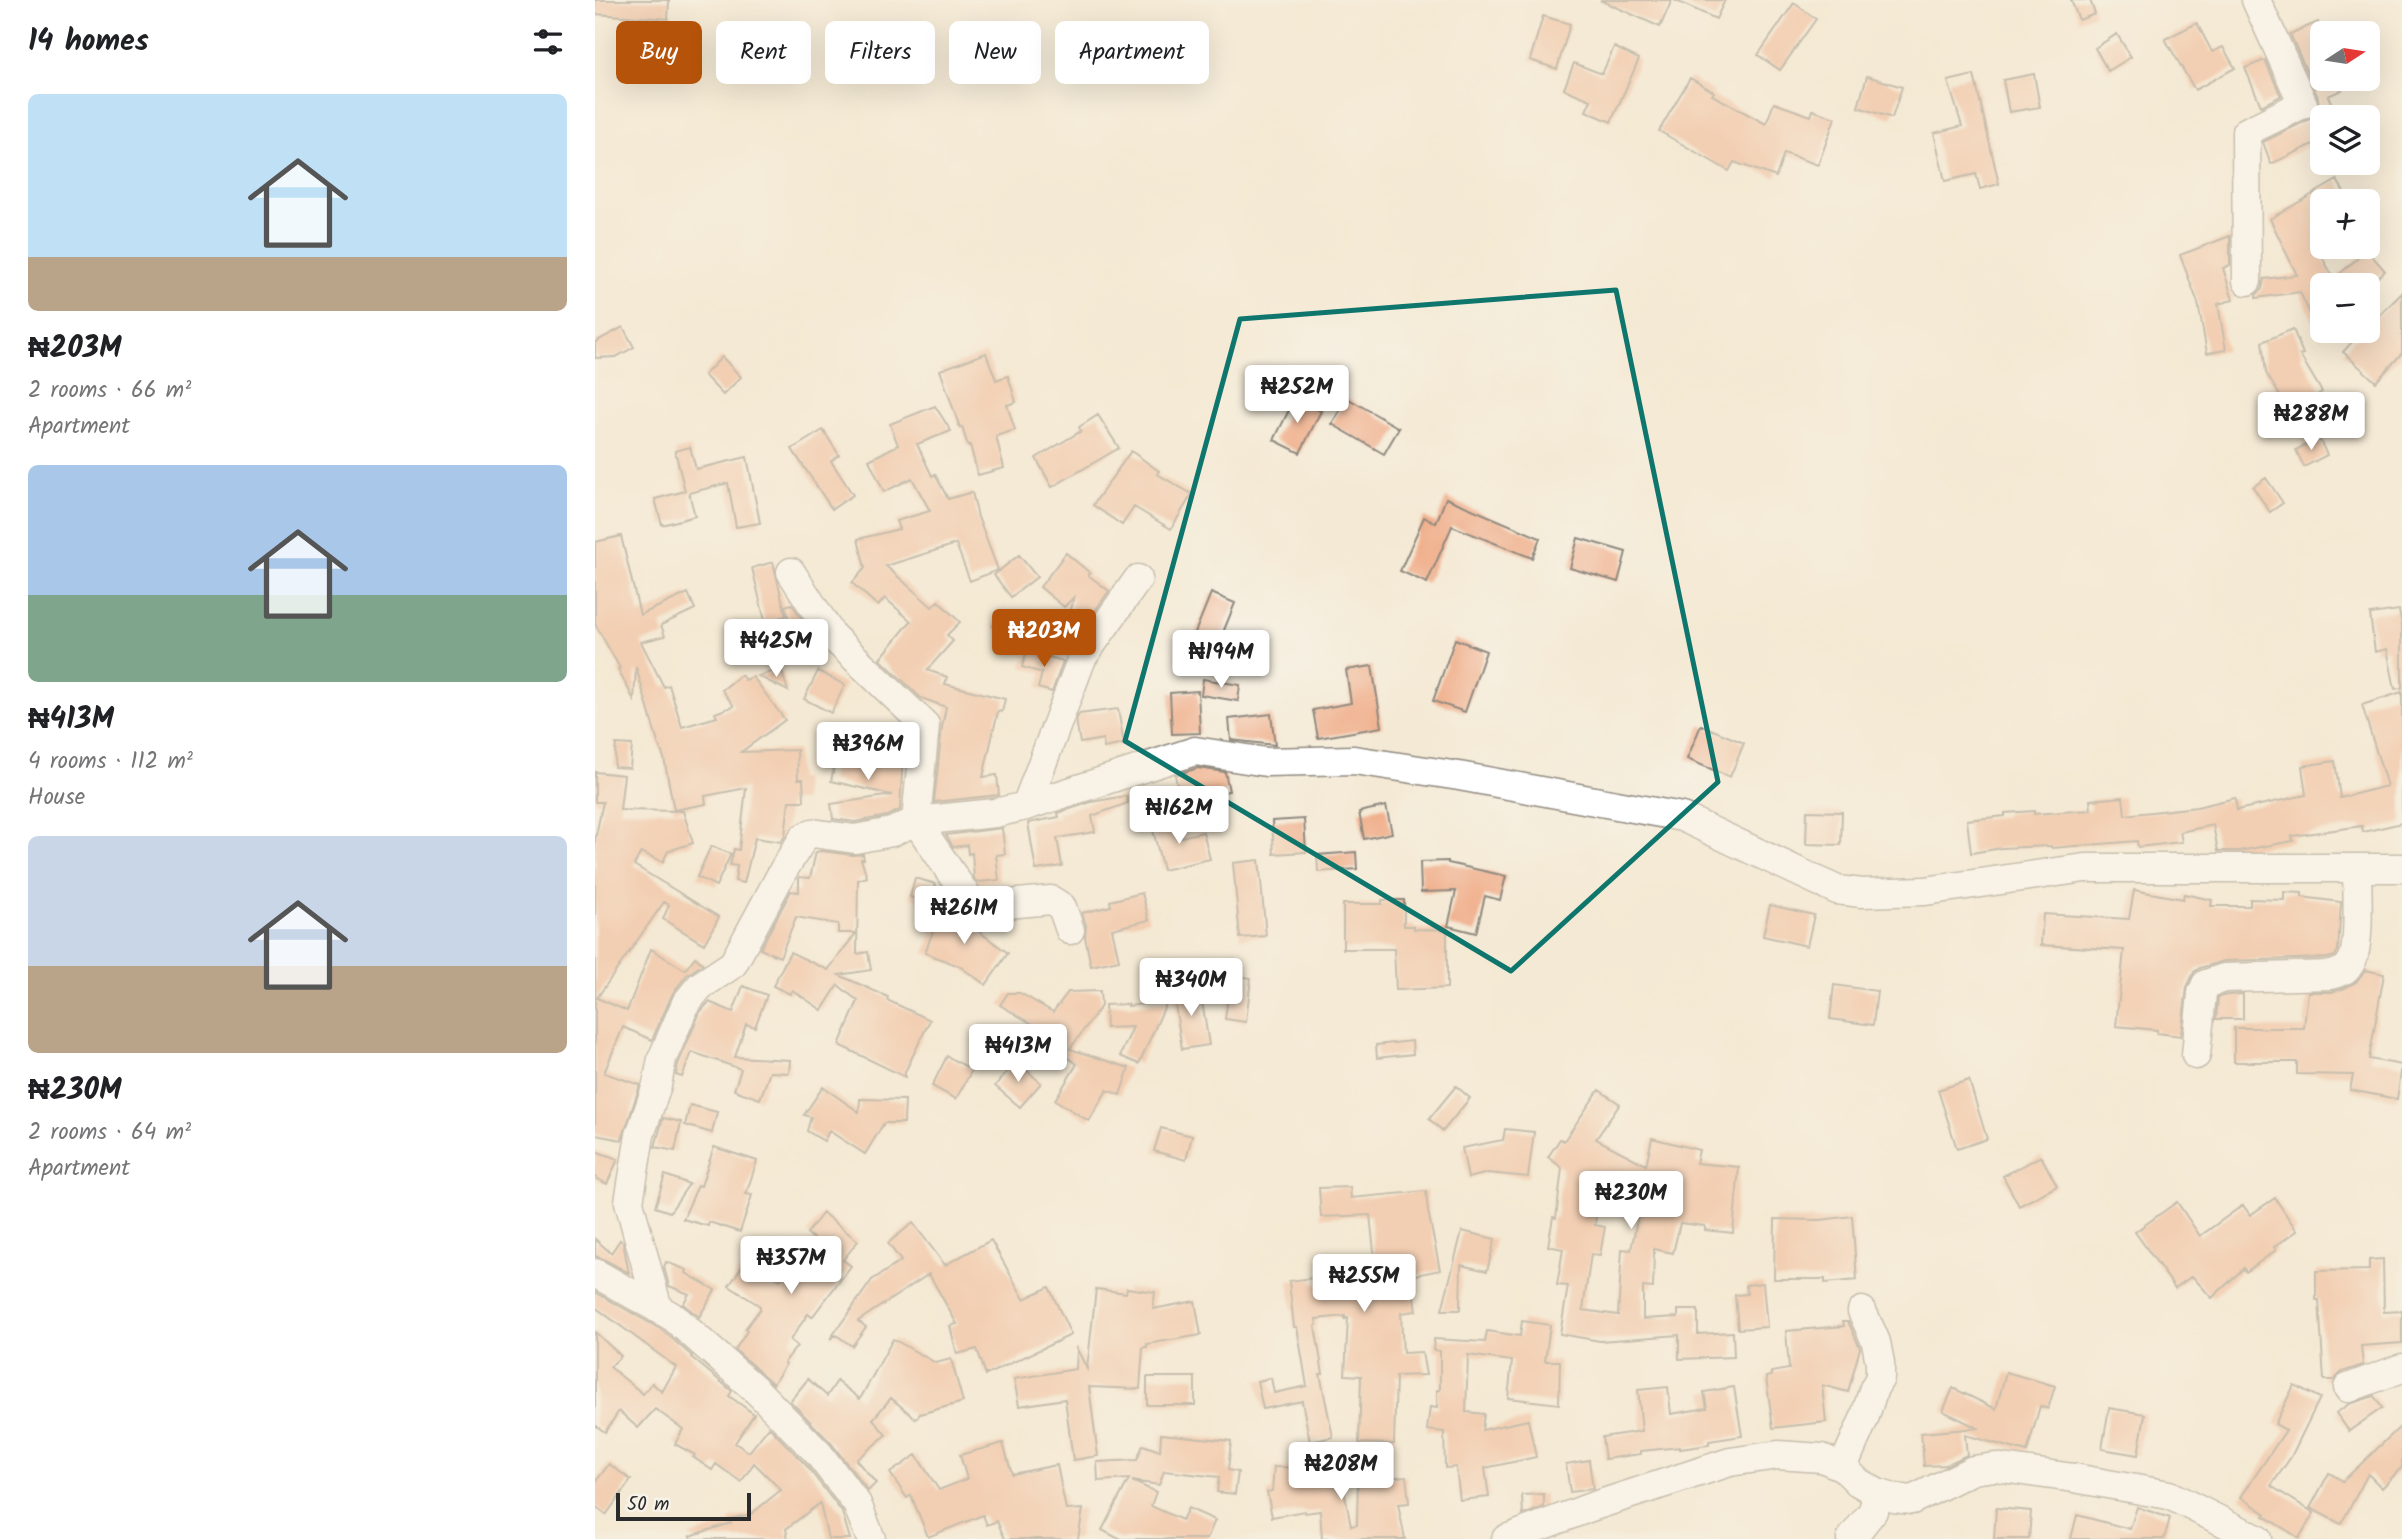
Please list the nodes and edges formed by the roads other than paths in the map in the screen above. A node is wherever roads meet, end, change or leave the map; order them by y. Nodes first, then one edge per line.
1 (2256, 0) edge
2 (2247, 281) dead end
3 (791, 572) dead end
4 (1138, 579) dead end
5 (1026, 806) junction
6 (916, 821) junction
7 (2402, 869) edge
8 (2357, 870) junction
9 (1070, 930) dead end
10 (2196, 1055) dead end
11 (595, 1273) edge
12 (658, 1308) junction
13 (1862, 1311) dead end
14 (2402, 1368) edge
15 (2348, 1388) dead end
16 (1843, 1467) junction
17 (1877, 1493) junction
18 (871, 1539) edge
19 (1506, 1539) edge
20 (1851, 1539) edge
21 (2256, 1539) edge

1 - 2 street
3 - 6 street
4 - 5 street
5 - 6 street
5 - 8 street
6 - 9 street
6 - 12 street
7 - 8 street
8 - 10 street
11 - 12 street
12 - 18 street
13 - 16 street
14 - 15 street
16 - 17 street
16 - 19 street
17 - 20 street
17 - 21 street

